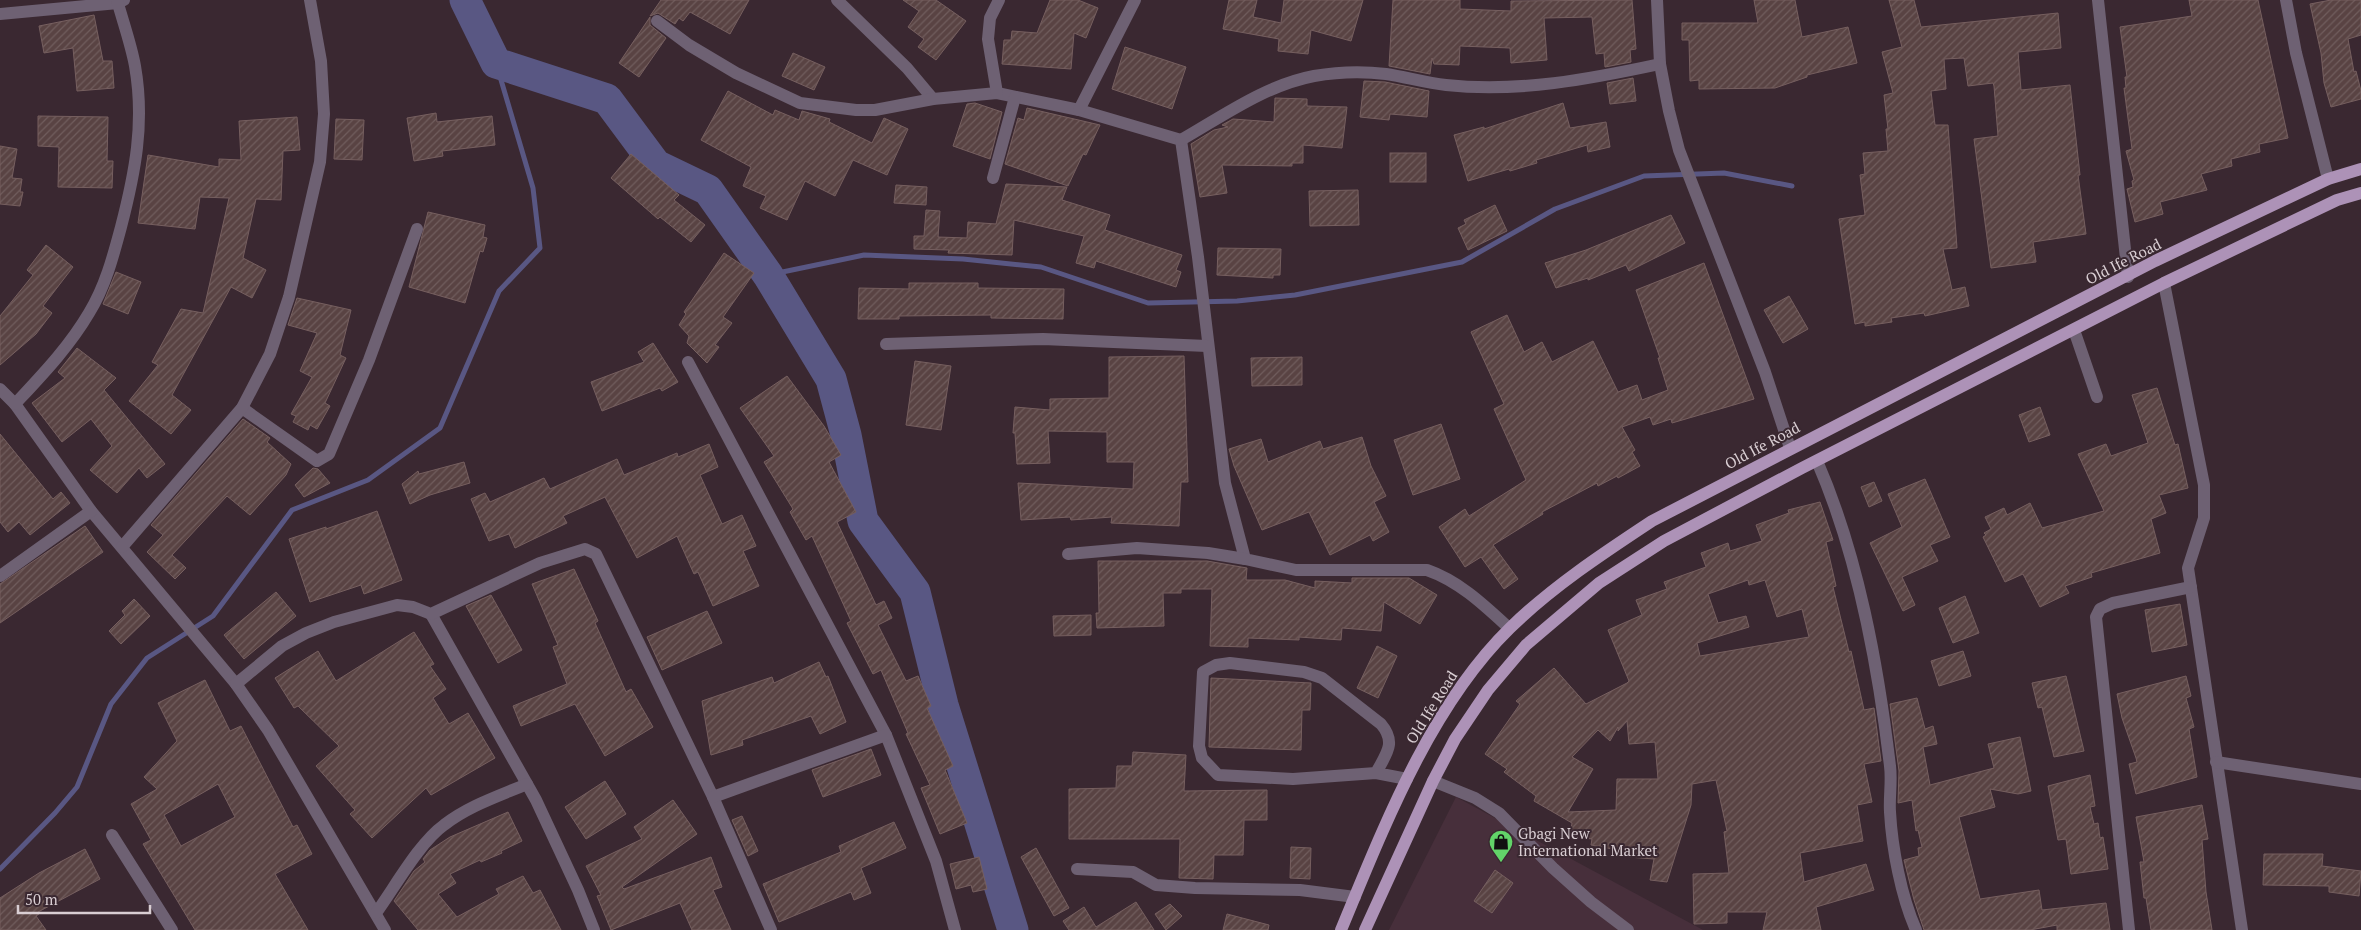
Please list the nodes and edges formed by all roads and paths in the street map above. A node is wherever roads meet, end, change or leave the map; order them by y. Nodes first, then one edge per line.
1 (310, 0) edge
2 (837, 0) edge
3 (999, 0) edge
4 (1135, 0) edge
5 (1657, 0) edge
6 (2098, 0) edge
7 (2286, 0) edge
8 (120, 1) edge
9 (0, 14) edge
10 (657, 21) dead end
11 (1660, 64) junction
12 (997, 94) junction
13 (1015, 97) junction
14 (932, 99) junction
15 (1079, 110) junction
16 (1180, 140) junction
17 (2361, 170) edge
18 (993, 178) dead end
19 (2328, 179) junction
20 (2361, 193) edge
21 (417, 229) dead end
22 (2128, 277) junction
23 (2164, 283) junction
24 (2074, 330) junction
25 (886, 344) dead end
26 (1207, 346) junction
27 (688, 362) dead end
28 (0, 389) edge
29 (2097, 397) dead end
30 (15, 404) junction
31 (242, 408) junction
32 (1790, 448) junction
33 (1817, 461) junction
34 (1741, 475) junction
35 (1751, 495) junction
36 (91, 511) junction
37 (122, 547) junction
38 (1068, 554) dead end
39 (1245, 559) junction
40 (0, 576) edge
41 (2191, 587) junction
42 (431, 614) junction
43 (1509, 628) junction
44 (236, 684) junction
45 (886, 735) junction
46 (2216, 762) junction
47 (1376, 773) junction
48 (1407, 779) junction
49 (1433, 781) junction
50 (526, 784) junction
51 (2361, 784) edge
52 (712, 797) junction
53 (112, 835) dead end
54 (1077, 869) dead end
55 (1354, 897) junction
56 (376, 913) junction
57 (172, 930) edge
58 (385, 930) edge
59 (594, 930) edge
60 (771, 930) edge
61 (955, 930) edge
62 (1341, 930) edge
63 (1365, 930) edge
64 (1628, 930) edge
65 (1916, 930) edge
66 (2129, 930) edge
67 (2242, 930) edge

1 - 31 street
2 - 14 street
3 - 12 street
4 - 15 street
5 - 11 street
6 - 22 street
7 - 19 street
8 - 9 street
8 - 30 street
10 - 14 street
11 - 16 street
11 - 32 street
12 - 13 street
12 - 14 street
13 - 15 street
13 - 18 street
15 - 16 street
16 - 26 street
17 - 19 main road, Old Ife Road
19 - 22 main road, Old Ife Road
20 - 23 main road
21 - 31 street
22 - 32 main road, Old Ife Road
23 - 24 main road
23 - 41 street
24 - 29 street
24 - 33 main road
25 - 26 street
26 - 39 street
27 - 45 street
28 - 30 street
30 - 36 street
31 - 37 street
32 - 34 main road, Old Ife Road
33 - 35 main road
33 - 65 street
34 - 35 main road
34 - 43 main road, Old Ife Road
35 - 49 main road
36 - 37 street
36 - 40 street
37 - 44 street
38 - 39 street
39 - 43 street
41 - 46 street
41 - 66 street
42 - 44 street
42 - 50 street
42 - 52 street
43 - 48 main road, Old Ife Road
44 - 56 street
45 - 52 street
45 - 61 street
46 - 51 street
46 - 67 street
47 - 47 street
47 - 48 street
48 - 55 main road, Old Ife Road
49 - 63 main road
49 - 64 street
50 - 56 street
50 - 59 street
52 - 60 street
53 - 57 street
54 - 55 street
55 - 62 main road, Old Ife Road
56 - 58 street

